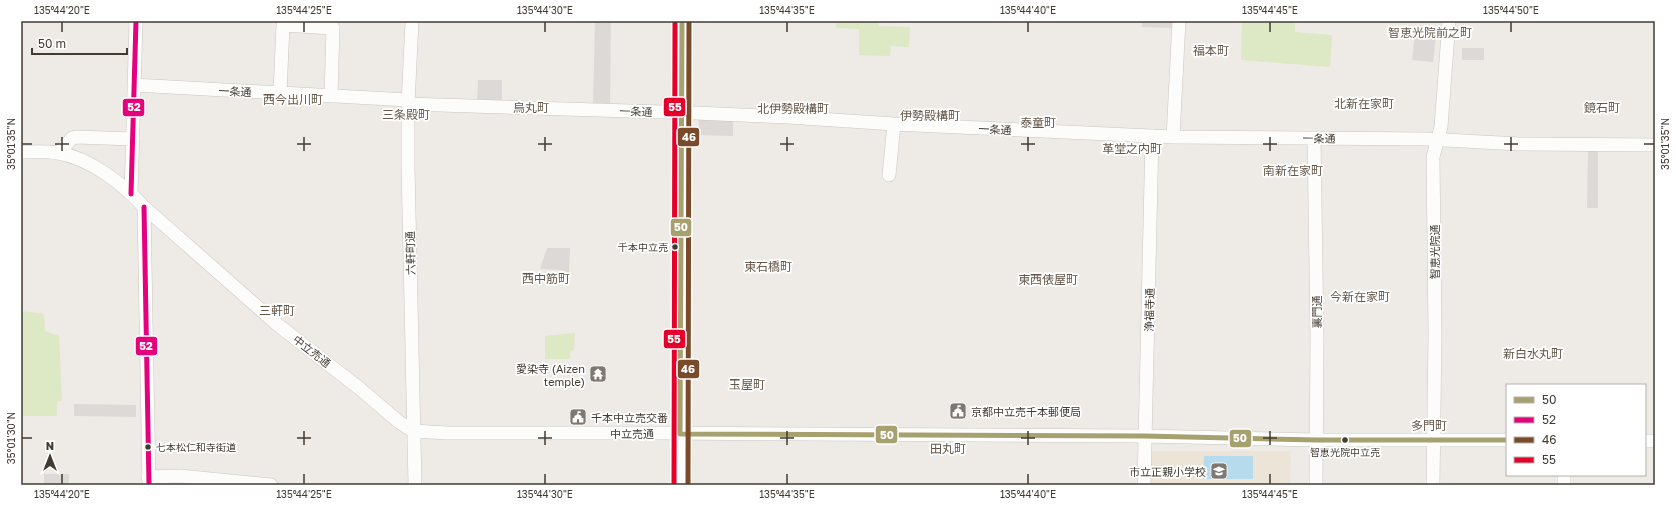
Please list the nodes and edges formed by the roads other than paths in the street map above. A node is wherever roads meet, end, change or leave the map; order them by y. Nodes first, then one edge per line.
1 (136, 21) edge
2 (412, 21) edge
3 (682, 21) edge
4 (1179, 21) edge
5 (1448, 21) edge
6 (134, 85) junction
7 (280, 93) junction
8 (330, 96) junction
9 (408, 102) junction
10 (682, 112) junction
11 (894, 124) junction
12 (1152, 136) junction
13 (1173, 137) junction
14 (1314, 138) junction
15 (133, 139) junction
16 (1436, 140) junction
17 (1655, 145) edge
18 (21, 152) edge
19 (59, 153) junction
20 (889, 175) dead end
21 (131, 194) junction
22 (144, 207) junction
23 (413, 431) junction
24 (680, 434) junction
25 (1145, 436) junction
26 (1316, 440) junction
27 (1434, 440) junction
28 (1506, 440) edge
29 (148, 481) edge
30 (271, 485) edge
31 (415, 485) edge
32 (681, 485) edge
33 (1144, 485) edge
34 (1316, 485) edge
35 (1433, 485) edge

1 - 6 street
2 - 9 street, 六軒町通
3 - 10 street
4 - 13 street
5 - 16 street, 智恵光院通
6 - 7 street, 一条通
6 - 15 street
7 - 8 street, 一条通
7 - 8 street
8 - 9 street, 一条通
9 - 10 street, 一条通
9 - 23 street, 六軒町通
10 - 11 street, 一条通
10 - 24 street
11 - 12 street, 一条通
11 - 20 street
12 - 13 street, 一条通
12 - 25 street, 浄福寺通
13 - 14 street, 一条通
14 - 16 street, 一条通
14 - 26 street, 裏門通
15 - 19 street
15 - 21 street
16 - 17 street, 一条通
16 - 27 street, 智恵光院通
18 - 19 street
19 - 21 street
21 - 22 street, 中立売通
22 - 23 street, 中立売通
22 - 29 street
23 - 24 street, 中立売通
23 - 31 street, 六軒町通
24 - 25 street, 中立売通
24 - 32 street
25 - 26 street, 中立売通
25 - 33 street, 浄福寺通
26 - 27 street, 中立売通
26 - 34 street, 裏門通
27 - 28 street, 中立売通
27 - 35 street, 智恵光院通
29 - 30 street

